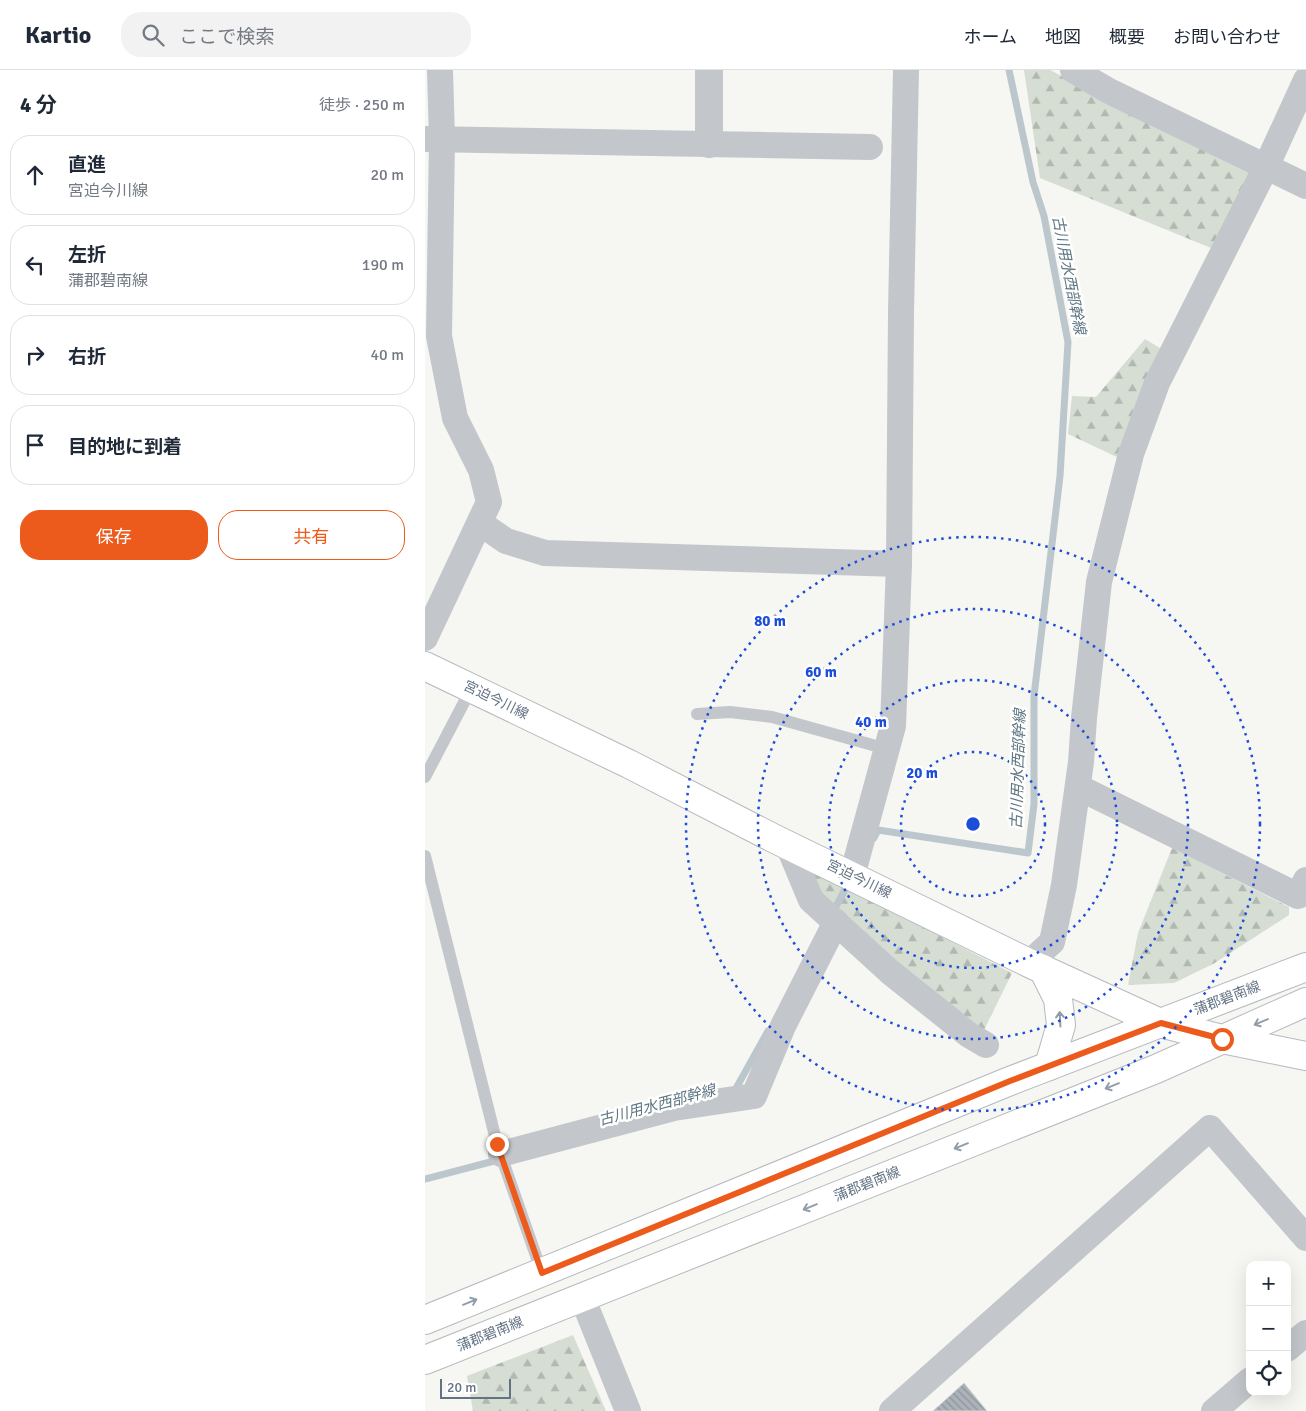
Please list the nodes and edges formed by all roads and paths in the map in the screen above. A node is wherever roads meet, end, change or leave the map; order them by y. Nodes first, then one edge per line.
1 (441, 70) edge
2 (709, 70) edge
3 (906, 70) edge
4 (1073, 70) edge
5 (1306, 80) edge
6 (433, 139) edge
7 (709, 144) junction
8 (870, 147) dead end
9 (1266, 167) junction
10 (1306, 186) edge
11 (479, 522) junction
12 (899, 564) junction
13 (425, 638) edge
14 (425, 666) edge
15 (471, 689) junction
16 (697, 714) dead end
17 (887, 749) junction
18 (425, 777) edge
19 (1078, 786) junction
20 (788, 845) junction
21 (425, 856) edge
22 (852, 876) junction
23 (1306, 880) edge
24 (836, 922) junction
25 (1036, 966) junction
26 (1306, 967) edge
27 (1306, 1002) edge
28 (1161, 1023) junction
29 (1222, 1039) junction
30 (986, 1045) dead end
31 (1306, 1056) edge
32 (1049, 1066) junction
33 (501, 1154) junction
34 (1306, 1238) edge
35 (542, 1273) junction
36 (582, 1297) junction
37 (425, 1320) edge
38 (1306, 1333) edge
39 (1291, 1346) edge
40 (425, 1360) edge
41 (1246, 1383) edge
42 (628, 1411) edge
43 (892, 1411) edge
44 (1214, 1411) edge

1 - 6 street
2 - 7 street
3 - 12 street
4 - 9 street
5 - 9 street
6 - 7 street
6 - 11 street
7 - 8 street
9 - 10 street
9 - 19 street
11 - 12 street
11 - 13 street
12 - 17 street
14 - 15 main road, 宮迫今川線
15 - 18 lane
15 - 20 main road, 宮迫今川線
16 - 17 lane
17 - 22 street
19 - 23 street
19 - 25 street
20 - 22 main road, 宮迫今川線
20 - 24 street
21 - 33 lane
22 - 25 main road, 宮迫今川線
24 - 30 street
24 - 33 street
25 - 28 main road, 宮迫今川線
32 -> 25 main road
26 - 28 main road, 蒲郡碧南線
27 -> 29 main road, 蒲郡碧南線
28 - 29 main road, 宮迫今川線
28 - 32 main road, 蒲郡碧南線
29 - 31 main road, 宮迫今川線
29 -> 36 main road, 蒲郡碧南線
32 - 35 main road, 蒲郡碧南線
33 - 35 lane
34 - 43 street
37 -> 35 main road, 蒲郡碧南線
36 - 40 main road, 蒲郡碧南線
36 - 42 street
38 - 39 street
41 - 44 street

